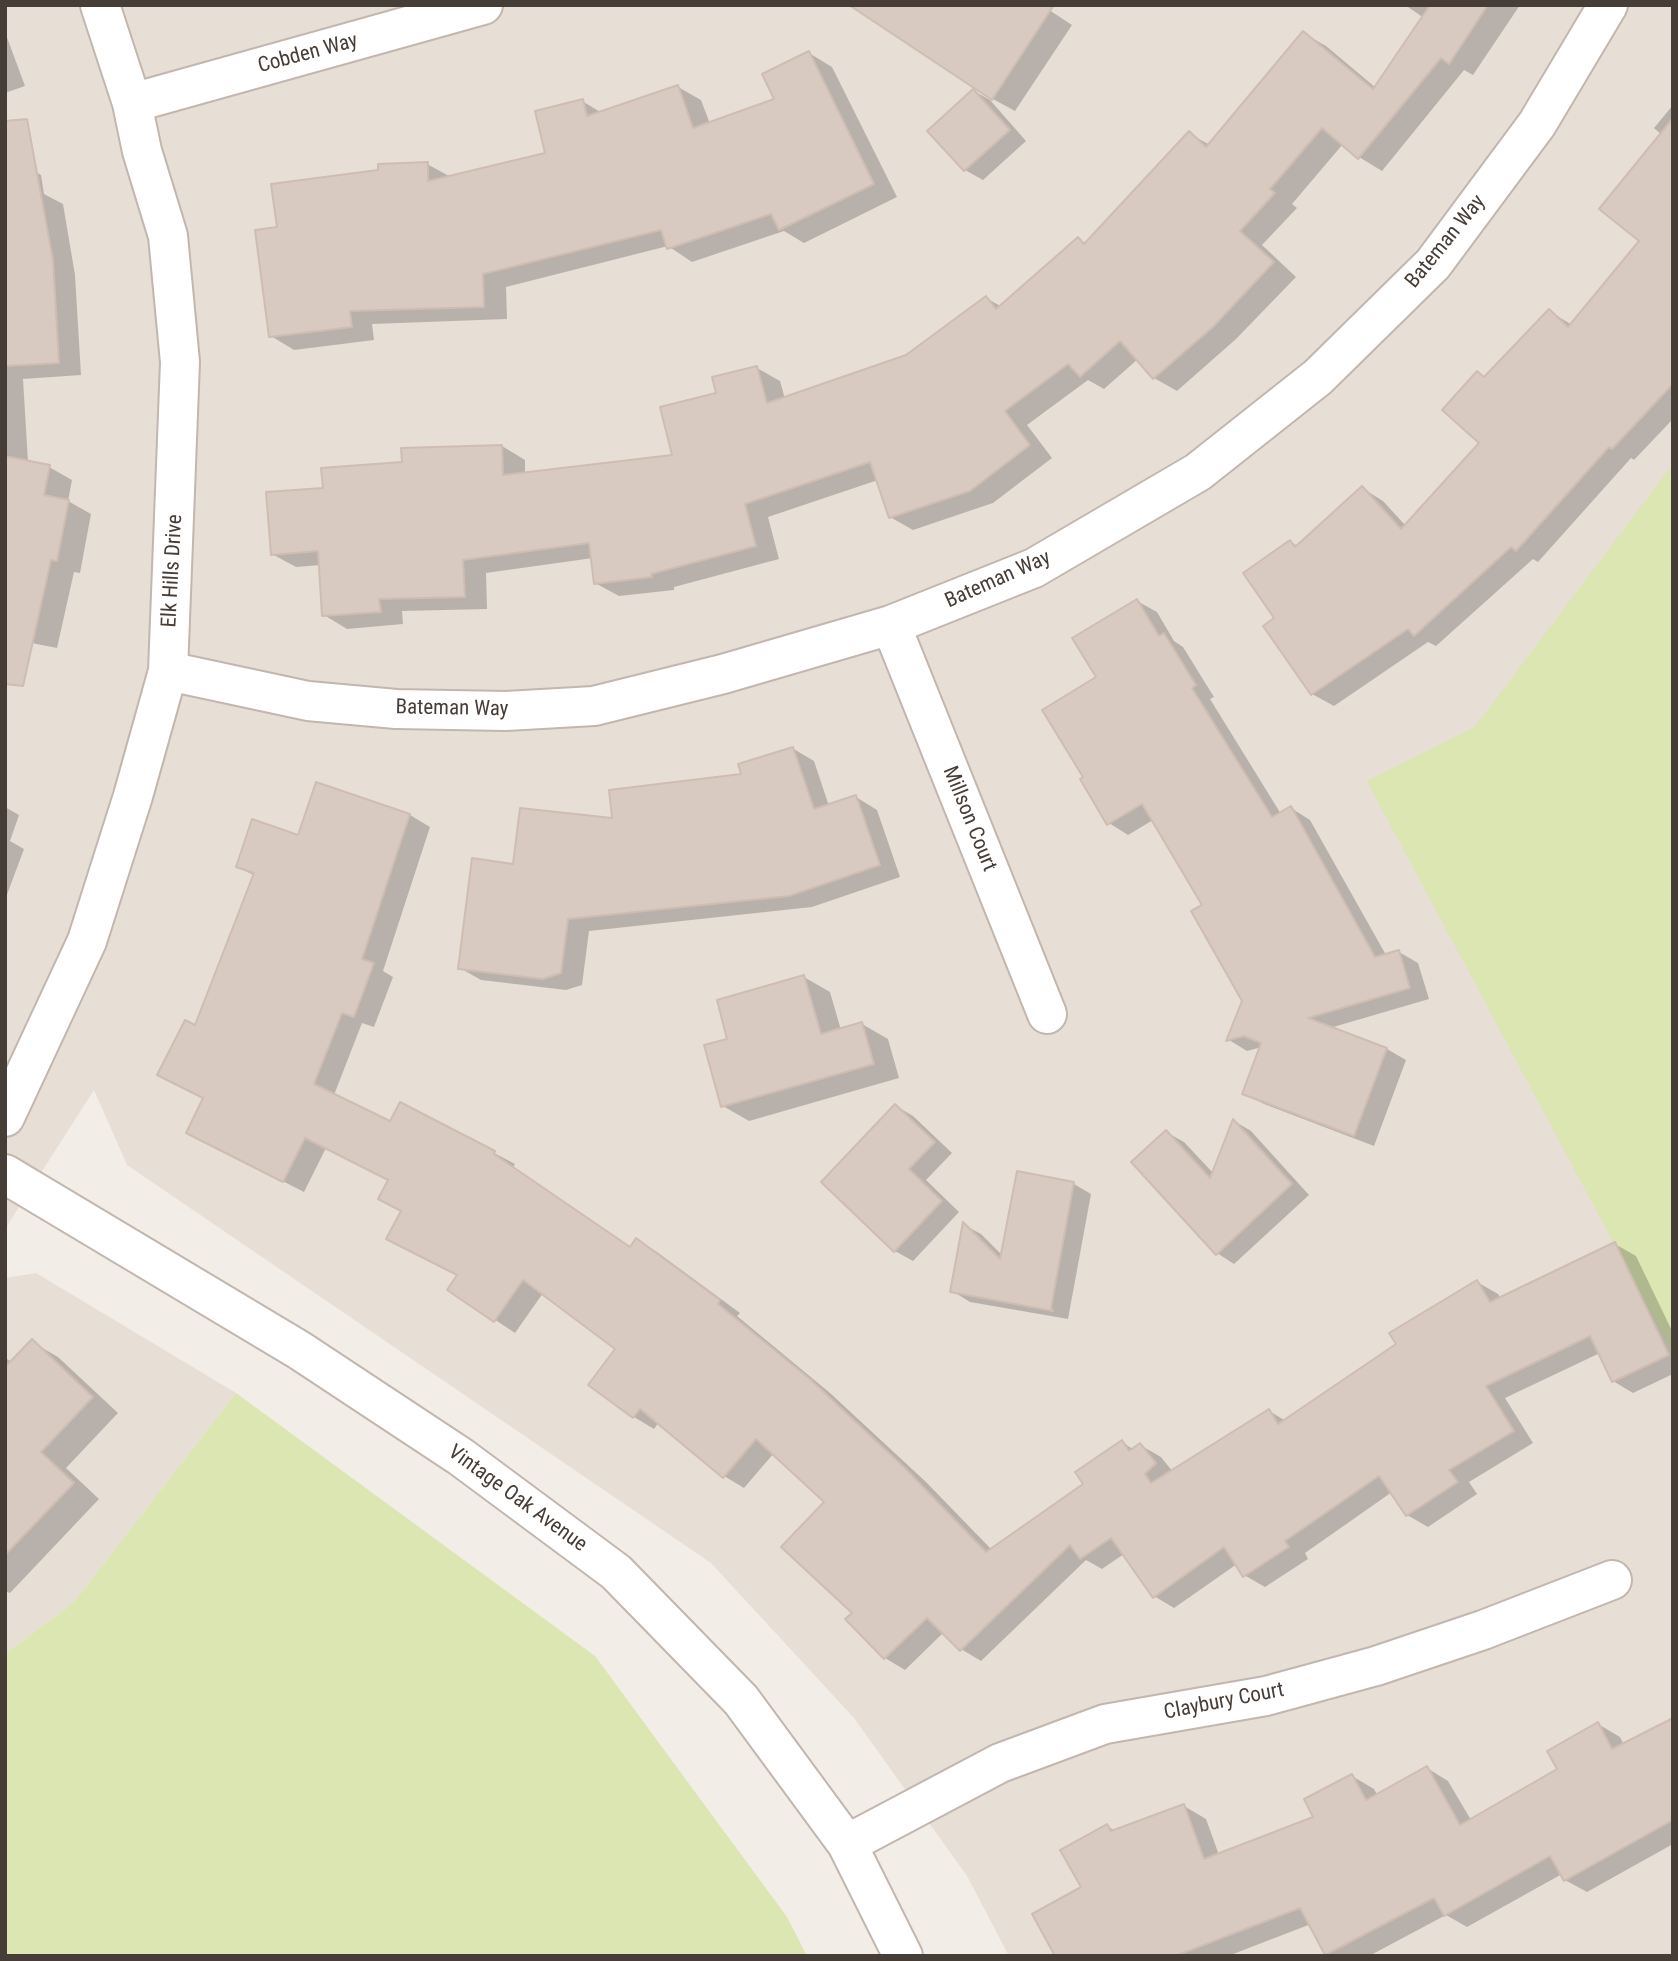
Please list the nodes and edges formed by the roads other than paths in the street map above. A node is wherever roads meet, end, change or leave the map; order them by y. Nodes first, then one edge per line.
1 (100, 5) edge
2 (484, 5) edge
3 (1608, 5) edge
4 (132, 103) junction
5 (891, 625) junction
6 (168, 671) junction
7 (1047, 1014) dead end
8 (5, 1117) edge
9 (5, 1174) edge
10 (1612, 1580) dead end
11 (846, 1844) junction
12 (903, 1956) edge

1 - 4 street, Elk Hills Drive
2 - 4 street, Cobden Way
3 - 5 street, Bateman Way
4 - 6 street, Elk Hills Drive
5 - 6 street, Bateman Way
5 - 7 street, Millson Court
6 - 8 street, Elk Hills Drive
9 - 11 street, Vintage Oak Avenue
10 - 11 street, Claybury Court
11 - 12 street, Vintage Oak Avenue

